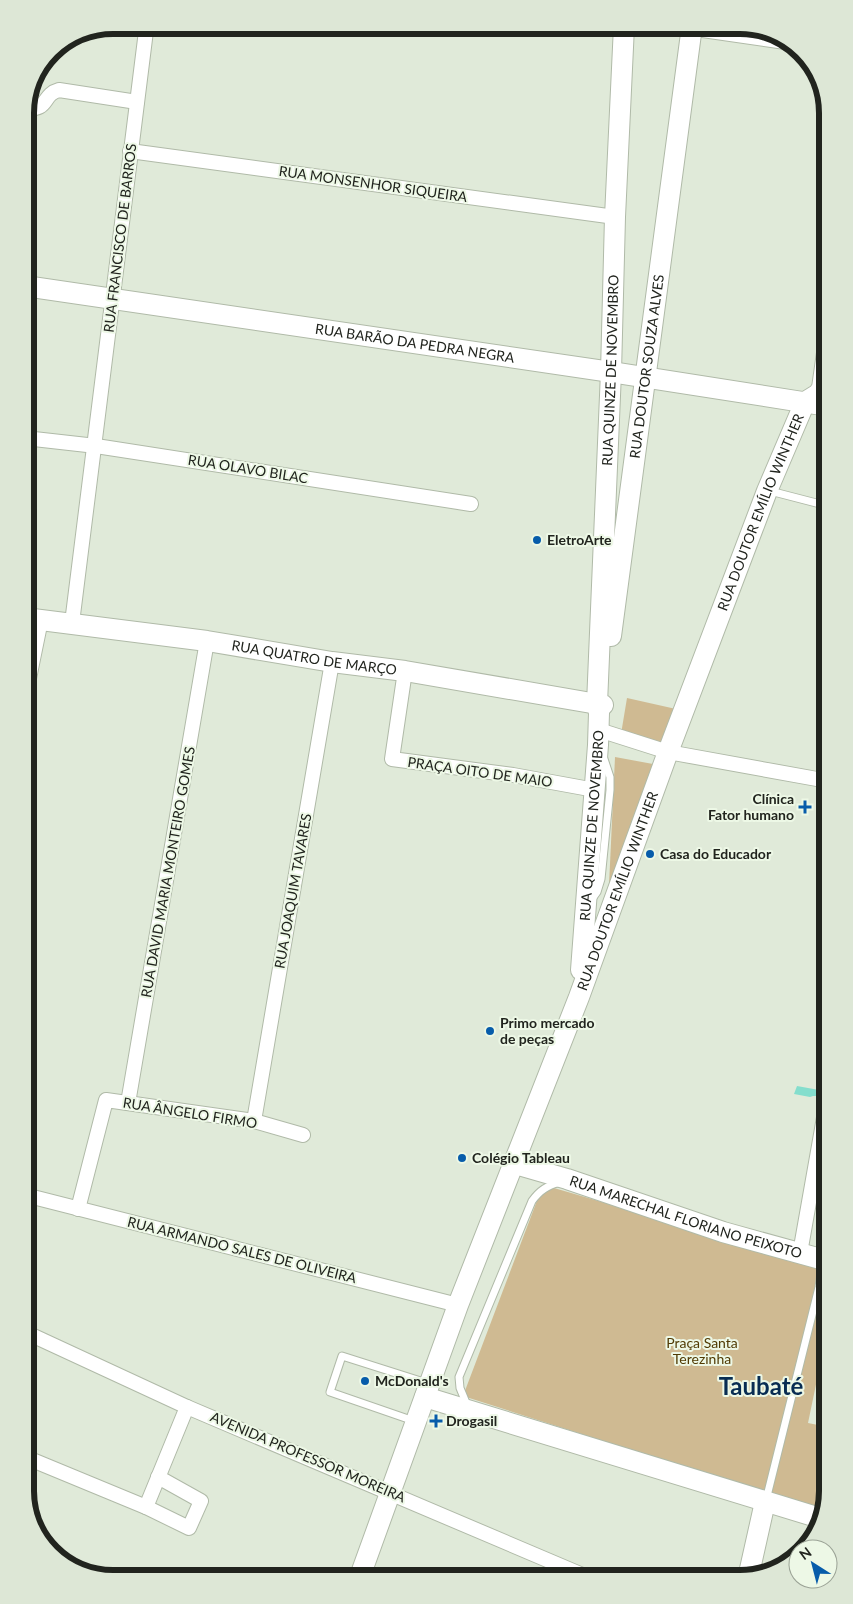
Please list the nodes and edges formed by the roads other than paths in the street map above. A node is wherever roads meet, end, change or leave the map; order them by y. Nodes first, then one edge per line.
1 (146, 34) edge
2 (624, 34) edge
3 (685, 34) edge
4 (732, 34) edge
5 (770, 40) edge
6 (137, 102) junction
7 (34, 108) edge
8 (130, 151) junction
9 (615, 217) junction
10 (34, 287) edge
11 (112, 299) junction
12 (611, 372) junction
13 (646, 378) junction
14 (819, 392) edge
15 (610, 399) junction
16 (805, 402) junction
17 (641, 404) junction
18 (819, 404) edge
19 (34, 439) edge
20 (96, 446) junction
21 (767, 491) junction
22 (471, 504) dead end
23 (819, 504) edge
24 (34, 619) edge
25 (72, 623) junction
26 (207, 641) junction
27 (332, 662) junction
28 (405, 671) junction
29 (599, 719) junction
30 (668, 752) junction
31 (819, 779) edge
32 (595, 790) junction
33 (586, 907) junction
34 (579, 997) junction
35 (128, 1103) junction
36 (254, 1121) junction
37 (303, 1135) dead end
38 (819, 1146) edge
39 (515, 1164) junction
40 (568, 1179) junction
41 (34, 1197) edge
42 (78, 1209) junction
43 (800, 1253) junction
44 (819, 1258) edge
45 (819, 1287) edge
46 (458, 1305) junction
47 (34, 1336) edge
48 (428, 1390) junction
49 (187, 1407) junction
50 (471, 1412) junction
51 (416, 1422) junction
52 (34, 1461) edge
53 (158, 1477) junction
54 (390, 1492) junction
55 (765, 1502) junction
56 (146, 1507) junction
57 (815, 1517) edge
58 (750, 1569) edge
59 (362, 1570) edge
60 (571, 1570) edge

1 - 6 street, RUA FRANCISCO DE BARROS
2 - 9 main road, RUA QUINZE DE NOVEMBRO
3 - 13 main road, RUA DOUTOR SOUZA ALVES
4 - 5 street
6 - 7 street
6 - 8 street, RUA FRANCISCO DE BARROS
8 - 9 street, RUA MONSENHOR SIQUEIRA
8 - 11 street, RUA FRANCISCO DE BARROS
9 - 12 main road, RUA QUINZE DE NOVEMBRO
10 - 11 main road, RUA BARÃO DA PEDRA NEGRA
11 - 12 main road, RUA BARÃO DA PEDRA NEGRA
11 - 20 street, RUA FRANCISCO DE BARROS
12 - 13 main road, RUA BARÃO DA PEDRA NEGRA
12 - 15 main road, RUA QUINZE DE NOVEMBRO
13 - 16 main road, RUA BARÃO DA PEDRA NEGRA
13 - 17 main road, RUA DOUTOR SOUZA ALVES
14 - 16 main road
15 - 17 main road
15 - 29 main road, RUA QUINZE DE NOVEMBRO
16 - 18 main road, RUA BARÃO DA PEDRA NEGRA
16 - 21 main road, RUA DOUTOR EMÍLIO WINTHER
17 - 29 main road, RUA DOUTOR SOUZA ALVES
19 - 20 street, RUA OLAVO BILAC
20 - 22 street, RUA OLAVO BILAC
20 - 25 street, RUA FRANCISCO DE BARROS
21 - 23 lane
21 - 30 main road, RUA DOUTOR EMÍLIO WINTHER
24 - 25 main road, RUA QUATRO DE MARÇO
25 - 26 main road, RUA QUATRO DE MARÇO
26 - 27 main road, RUA QUATRO DE MARÇO
26 - 35 street, RUA DAVID MARIA MONTEIRO GOMES
27 - 28 main road, RUA QUATRO DE MARÇO
27 - 36 street, RUA JOAQUIM TAVARES
28 - 29 main road, RUA QUATRO DE MARÇO
28 - 32 street, PRAÇA OITO DE MAIO
29 - 30 street, RUA QUATRO DE MARÇO
29 - 32 main road, RUA QUINZE DE NOVEMBRO
29 - 33 lane
30 - 31 street, RUA QUATRO DE MARÇO
30 - 34 main road, RUA DOUTOR EMÍLIO WINTHER
32 - 33 main road, RUA QUINZE DE NOVEMBRO
33 - 34 main road, RUA QUINZE DE NOVEMBRO
34 - 39 main road, RUA DOUTOR EMÍLIO WINTHER
35 - 36 street, RUA ÂNGELO FIRMO
35 - 42 street, RUA ÂNGELO FIRMO
36 - 37 street, RUA ÂNGELO FIRMO
38 - 43 street
39 - 40 main road, RUA MARECHAL FLORIANO PEIXOTO
39 - 46 main road, RUA DOUTOR EMÍLIO WINTHER
40 - 43 main road, RUA MARECHAL FLORIANO PEIXOTO
40 - 50 lane
41 - 42 street, RUA ARMANDO SALES DE OLIVEIRA
42 - 46 street, RUA ARMANDO SALES DE OLIVEIRA
43 - 44 main road, RUA MARECHAL FLORIANO PEIXOTO
45 - 55 lane
46 - 48 main road, RUA DOUTOR EMÍLIO WINTHER
47 - 49 street, AVENIDA PROFESSOR MOREIRA
48 - 50 main road
48 - 51 main road, RUA DOUTOR EMÍLIO WINTHER
48 - 51 lane
49 - 53 street
49 - 54 street, AVENIDA PROFESSOR MOREIRA
50 - 55 main road
51 - 54 main road, RUA DOUTOR EMÍLIO WINTHER
52 - 56 street
53 - 56 street
53 - 56 street
54 - 59 main road, RUA DOUTOR EMÍLIO WINTHER
54 - 60 street, AVENIDA PROFESSOR MOREIRA
55 - 57 main road
55 - 58 main road

